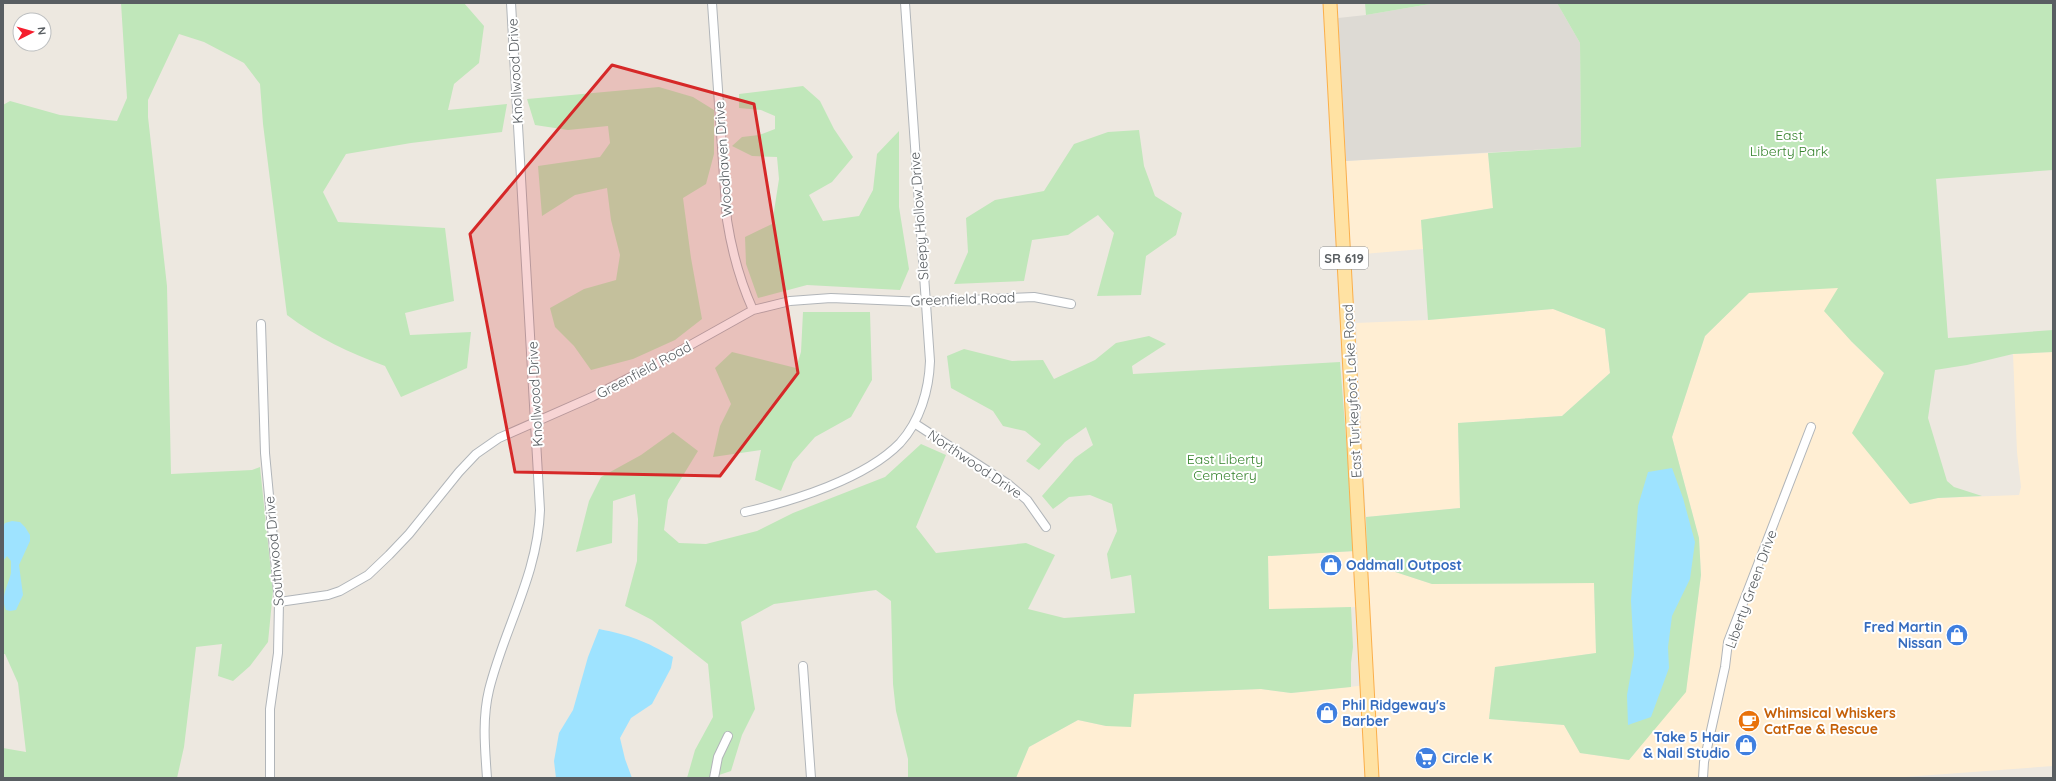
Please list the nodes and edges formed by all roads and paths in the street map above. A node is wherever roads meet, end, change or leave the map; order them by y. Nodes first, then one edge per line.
1 (511, 3) edge
2 (712, 3) edge
3 (905, 3) edge
4 (1330, 3) edge
5 (925, 302) junction
6 (1071, 304) dead end
7 (753, 310) junction
8 (261, 324) dead end
9 (262, 370) junction
10 (253, 371) dead end
11 (536, 422) junction
12 (914, 423) junction
13 (1811, 427) dead end
14 (745, 512) dead end
15 (1046, 527) dead end
16 (279, 602) junction
17 (803, 666) dead end
18 (728, 736) dead end
19 (270, 778) edge
20 (487, 778) edge
21 (714, 778) edge
22 (811, 778) edge
23 (1372, 778) edge
24 (1704, 778) edge

1 - 11 street, Knollwood Drive
2 - 7 street, Woodhaven Drive
3 - 5 street, Sleepy Hollow Drive
4 - 23 main road, East Turkeyfoot Lake Road / SR 619
5 - 6 street, Greenfield Road
5 - 7 street, Greenfield Road
5 - 12 street, Sleepy Hollow Drive
7 - 11 street, Greenfield Road
8 - 9 street, Southwood Drive
9 - 10 street
9 - 16 street, Southwood Drive
11 - 16 street, Greenfield Road
11 - 20 street, Knollwood Drive
12 - 14 street, Sleepy Hollow Drive
12 - 15 street, Northwood Drive
13 - 24 street, Liberty Green Drive
16 - 19 street, Southwood Drive
17 - 22 street
18 - 21 street

